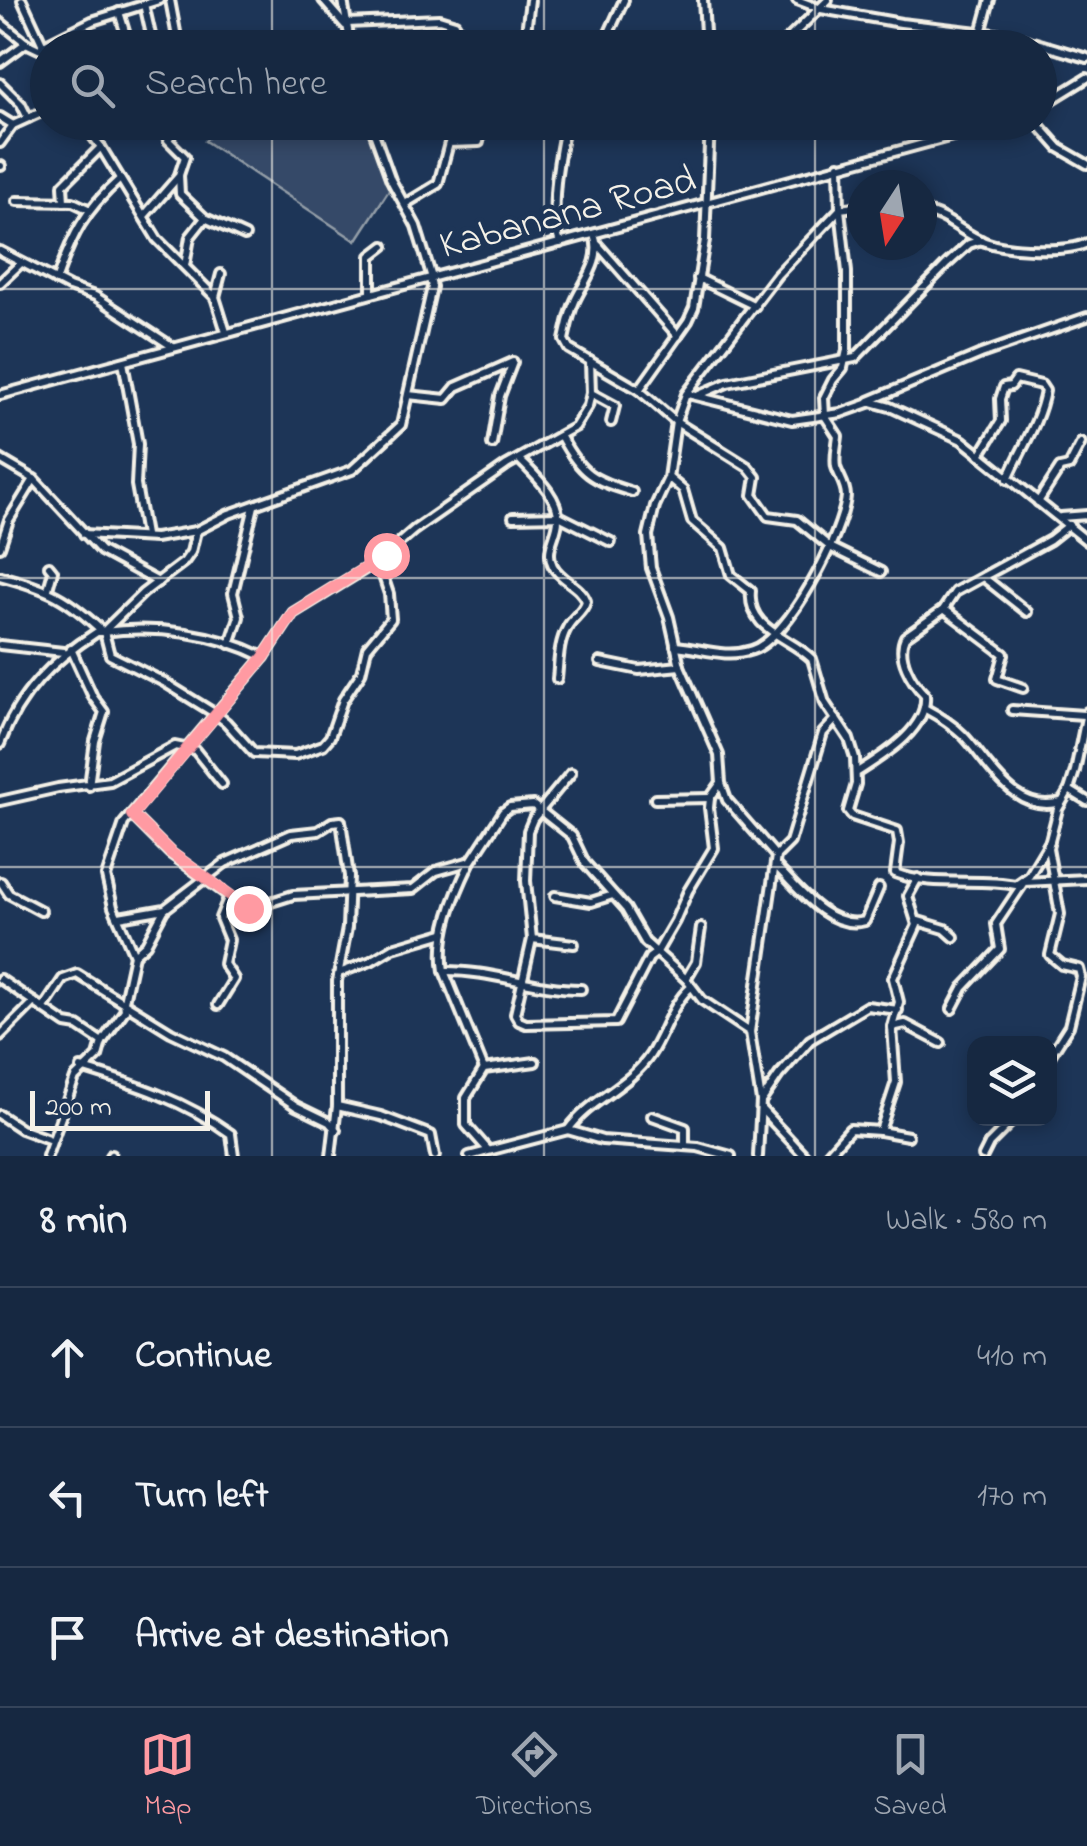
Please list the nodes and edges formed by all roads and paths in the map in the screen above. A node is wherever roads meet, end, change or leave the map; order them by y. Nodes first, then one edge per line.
1 (22, 0) edge
2 (159, 0) edge
3 (170, 0) edge
4 (323, 0) edge
5 (342, 0) edge
6 (530, 0) edge
7 (624, 0) edge
8 (703, 0) edge
9 (797, 0) edge
10 (828, 0) edge
11 (990, 0) edge
12 (138, 3) edge
13 (821, 8) junction
14 (119, 12) junction
15 (0, 22) edge
16 (347, 25) junction
17 (36, 30) edge
18 (85, 30) edge
19 (124, 30) edge
20 (148, 30) edge
21 (176, 30) edge
22 (348, 30) edge
23 (458, 30) edge
24 (526, 30) edge
25 (610, 30) edge
26 (705, 30) edge
27 (798, 30) edge
28 (954, 30) edge
29 (982, 30) edge
30 (26, 43) junction
31 (30, 45) edge
32 (1057, 49) edge
33 (1087, 58) edge
34 (0, 62) edge
35 (1087, 78) edge
36 (0, 83) edge
37 (1057, 96) edge
38 (0, 116) edge
39 (28, 118) joint
40 (13, 125) junction
41 (96, 140) edge
42 (168, 140) edge
43 (377, 140) edge
44 (480, 140) edge
45 (562, 140) edge
46 (709, 140) edge
47 (946, 140) edge
48 (1051, 140) edge
49 (0, 143) edge
50 (101, 147) junction
51 (1087, 164) edge
52 (839, 166) junction
53 (179, 175) junction
54 (120, 179) junction
55 (17, 201) dead end
56 (64, 202) junction
57 (707, 203) junction
58 (405, 204) junction
59 (847, 208) edge
60 (88, 209) junction
61 (840, 209) junction
62 (144, 216) junction
63 (937, 216) edge
64 (205, 218) junction
65 (594, 234) junction
66 (245, 236) dead end
67 (980, 240) junction
68 (560, 243) junction
69 (1087, 243) edge
70 (597, 244) junction
71 (384, 246) dead end
72 (0, 251) edge
73 (21, 262) junction
74 (185, 267) junction
75 (222, 274) dead end
76 (431, 278) junction
77 (698, 278) junction
78 (56, 281) junction
79 (0, 282) edge
80 (371, 294) junction
81 (215, 297) junction
82 (756, 306) junction
83 (1087, 317) edge
84 (226, 332) junction
85 (678, 336) junction
86 (175, 348) junction
87 (590, 361) junction
88 (123, 362) junction
89 (846, 362) junction
90 (639, 390) junction
91 (591, 393) junction
92 (686, 394) junction
93 (408, 395) junction
94 (699, 395) junction
95 (0, 396) edge
96 (860, 404) junction
97 (662, 408) junction
98 (680, 411) junction
99 (825, 416) junction
100 (611, 422) dead end
101 (676, 422) junction
102 (560, 437) junction
103 (1081, 443) dead end
104 (492, 444) dead end
105 (980, 455) junction
106 (519, 459) junction
107 (0, 460) edge
108 (668, 478) junction
109 (1008, 479) junction
110 (34, 480) junction
111 (632, 492) dead end
112 (1038, 502) junction
113 (255, 505) junction
114 (1087, 515) edge
115 (559, 516) junction
116 (1061, 517) junction
117 (513, 518) dead end
118 (1069, 525) junction
119 (196, 531) junction
120 (84, 534) junction
121 (145, 536) junction
122 (1087, 541) edge
123 (611, 542) dead end
124 (0, 547) edge
125 (830, 547) junction
126 (378, 561) junction
127 (49, 566) dead end
128 (881, 572) dead end
129 (0, 576) edge
130 (983, 577) junction
131 (158, 582) junction
132 (48, 589) junction
133 (944, 609) junction
134 (1027, 612) dead end
135 (104, 632) junction
136 (772, 634) junction
137 (230, 644) junction
138 (0, 645) edge
139 (674, 646) junction
140 (68, 651) junction
141 (264, 657) junction
142 (600, 662) dead end
143 (680, 666) junction
144 (557, 679) dead end
145 (1023, 688) dead end
146 (924, 708) junction
147 (1012, 710) dead end
148 (214, 713) junction
149 (1086, 713) edge
150 (836, 719) junction
151 (0, 744) edge
152 (187, 747) junction
153 (571, 773) dead end
154 (856, 773) junction
155 (721, 783) junction
156 (222, 784) dead end
157 (89, 786) junction
158 (1069, 790) junction
159 (710, 798) junction
160 (655, 799) dead end
161 (0, 801) edge
162 (1087, 801) edge
163 (1062, 802) junction
164 (541, 810) junction
165 (132, 815) junction
166 (1050, 841) junction
167 (776, 861) junction
168 (471, 862) junction
169 (918, 878) junction
170 (1087, 879) edge
171 (206, 880) junction
172 (1024, 882) junction
173 (1056, 882) junction
174 (0, 883) edge
175 (879, 888) dead end
176 (349, 891) junction
177 (612, 895) junction
178 (229, 896) junction
179 (555, 896) dead end
180 (164, 909) junction
181 (41, 911) dead end
182 (119, 917) junction
183 (917, 920) junction
184 (702, 928) dead end
185 (444, 933) junction
186 (954, 937) dead end
187 (532, 939) junction
188 (574, 944) dead end
189 (657, 952) junction
190 (134, 955) junction
191 (444, 971) junction
192 (340, 973) junction
193 (0, 979) edge
194 (522, 983) junction
195 (689, 983) junction
196 (581, 989) dead end
197 (124, 1001) junction
198 (34, 1002) junction
199 (1077, 1003) junction
200 (1087, 1004) edge
201 (218, 1005) dead end
202 (44, 1009) junction
203 (952, 1009) dead end
204 (898, 1010) junction
205 (892, 1027) junction
206 (750, 1032) junction
207 (0, 1036) edge
208 (102, 1042) junction
209 (941, 1043) dead end
210 (1057, 1044) edge
211 (535, 1062) dead end
212 (81, 1068) junction
213 (484, 1069) junction
214 (761, 1105) junction
215 (337, 1106) junction
216 (0, 1115) edge
217 (652, 1116) dead end
218 (1006, 1126) edge
219 (336, 1130) junction
220 (568, 1130) junction
221 (880, 1130) junction
222 (908, 1136) dead end
223 (51, 1140) junction
224 (512, 1146) junction
225 (685, 1146) junction
226 (698, 1147) junction
227 (488, 1150) junction
228 (47, 1156) edge
229 (234, 1156) edge
230 (331, 1156) edge
231 (435, 1156) edge
232 (469, 1156) edge
233 (514, 1156) edge
234 (691, 1156) edge
235 (731, 1156) edge
236 (758, 1156) edge
237 (805, 1156) edge
238 (826, 1156) edge
239 (983, 1156) edge

1 - 17 street
2 - 12 street
3 - 21 street
4 - 16 street
5 - 16 street
6 - 24 street
7 - 25 street
8 - 26 street
9 - 13 street
10 - 13 street
11 - 29 street
12 - 14 street
12 - 20 street
13 - 27 street
13 - 28 street
14 - 18 street
14 - 19 street
15 - 30 street
16 - 22 street
16 - 23 street
30 - 31 street
30 - 34 street
32 - 33 street
35 - 37 street
36 - 39 street
38 - 40 street
39 - 40 street
40 - 49 street
41 - 50 street
42 - 53 street
43 - 58 street
44 - 58 street
45 - 68 street
46 - 57 street
47 - 52 street, Kabanana Road
48 - 51 street
50 - 54 street
50 - 56 street
52 - 57 street, Kabanana Road
52 - 61 street
53 - 62 street
53 - 64 street
54 - 60 street
54 - 62 street
55 - 56 street
56 - 60 street
57 - 65 street, Kabanana Road
57 - 77 street
58 - 76 street
59 - 61 street
60 - 78 street
61 - 82 street
61 - 89 street
62 - 74 street
63 - 67 street
64 - 66 street
64 - 74 street
65 - 68 street, Kabanana Road
65 - 70 street
67 - 69 street
67 - 89 street
68 - 76 street, Kabanana Road
70 - 85 street
70 - 87 street
71 - 80 street
72 - 73 street
73 - 78 street
73 - 79 street
74 - 81 street
75 - 81 street
76 - 80 street, Kabanana Road
76 - 93 street
77 - 82 street
77 - 85 street
78 - 86 street
80 - 84 street, Kabanana Road
81 - 84 street
82 - 92 street
83 - 96 street
84 - 86 street, Kabanana Road
85 - 90 street
86 - 88 street, Kabanana Road
87 - 90 street
87 - 91 street
88 - 95 street, Kabanana Road
88 - 121 street
89 - 94 street
89 - 99 street
90 - 97 street
91 - 100 street
91 - 102 street
92 - 94 street
92 - 98 street
93 - 104 street
93 - 113 street
94 - 99 street
96 - 99 street
96 - 105 street
97 - 98 street
97 - 101 street
98 - 101 street
99 - 125 street
101 - 108 street
101 - 125 street
102 - 106 street
102 - 111 street
103 - 112 street
105 - 109 street
105 - 109 street
106 - 115 street
106 - 126 street
107 - 110 street
108 - 136 street
108 - 139 street
109 - 112 street
110 - 120 street
110 - 124 street
112 - 116 street
113 - 119 street
113 - 137 street
114 - 116 street
115 - 117 street
115 - 123 street
115 - 144 street
116 - 118 street
118 - 122 street
118 - 130 street
119 - 121 street
119 - 131 street
120 - 121 street
120 - 131 street
125 - 128 street
125 - 136 street
126 - 141 street
126 - 148 street
127 - 132 street
129 - 132 street
130 - 133 street
130 - 134 street
131 - 135 street
132 - 135 street
133 - 145 street
133 - 146 street
135 - 137 street
135 - 140 street
135 - 148 street
136 - 139 street
136 - 150 street
137 - 141 street
138 - 140 street
139 - 143 street
140 - 151 street
140 - 157 street
141 - 148 street
142 - 143 street
143 - 155 street
146 - 154 street
146 - 163 street
147 - 149 street
148 - 152 street
149 - 158 street
150 - 154 street
150 - 167 street
152 - 156 street
152 - 157 street
152 - 165 street
153 - 164 street
154 - 169 street
155 - 159 street
155 - 167 street
157 - 161 street
158 - 162 street
158 - 163 street
159 - 160 street
159 - 189 street
163 - 166 street
164 - 168 street
164 - 177 street
164 - 187 street
165 - 171 street
165 - 182 street
166 - 172 street
166 - 173 street
167 - 175 street
167 - 206 street
168 - 176 street
168 - 185 street
169 - 172 street
169 - 183 street
170 - 173 street
171 - 176 street
171 - 178 street
171 - 180 street
172 - 173 street
172 - 203 street
173 - 199 street
174 - 181 street
176 - 178 street
176 - 192 street
177 - 179 street
177 - 189 street
178 - 201 street
180 - 182 street
180 - 190 street
182 - 190 street
183 - 186 street
183 - 204 street
184 - 195 street
185 - 191 street
185 - 192 street
187 - 188 street
187 - 194 street
189 - 194 street
189 - 195 street
190 - 197 street
191 - 194 street
191 - 213 street
192 - 215 street
193 - 198 street
194 - 196 street
195 - 206 street
195 - 220 street
197 - 202 street
197 - 208 street
197 - 219 street
198 - 202 street
198 - 207 street
199 - 200 street
199 - 210 street
202 - 208 street
204 - 205 street
204 - 214 street
205 - 209 street
205 - 221 street
206 - 214 street
208 - 212 street
211 - 213 street
212 - 223 street
212 - 229 street
213 - 227 street
214 - 236 street
214 - 237 street
215 - 219 street
215 - 231 street
216 - 223 street
217 - 225 street
218 - 239 street
219 - 230 street
220 - 224 street
220 - 225 street
221 - 222 street
221 - 238 street
223 - 228 street
224 - 227 street
224 - 233 street
225 - 226 street
226 - 234 street
226 - 235 street
227 - 232 street

